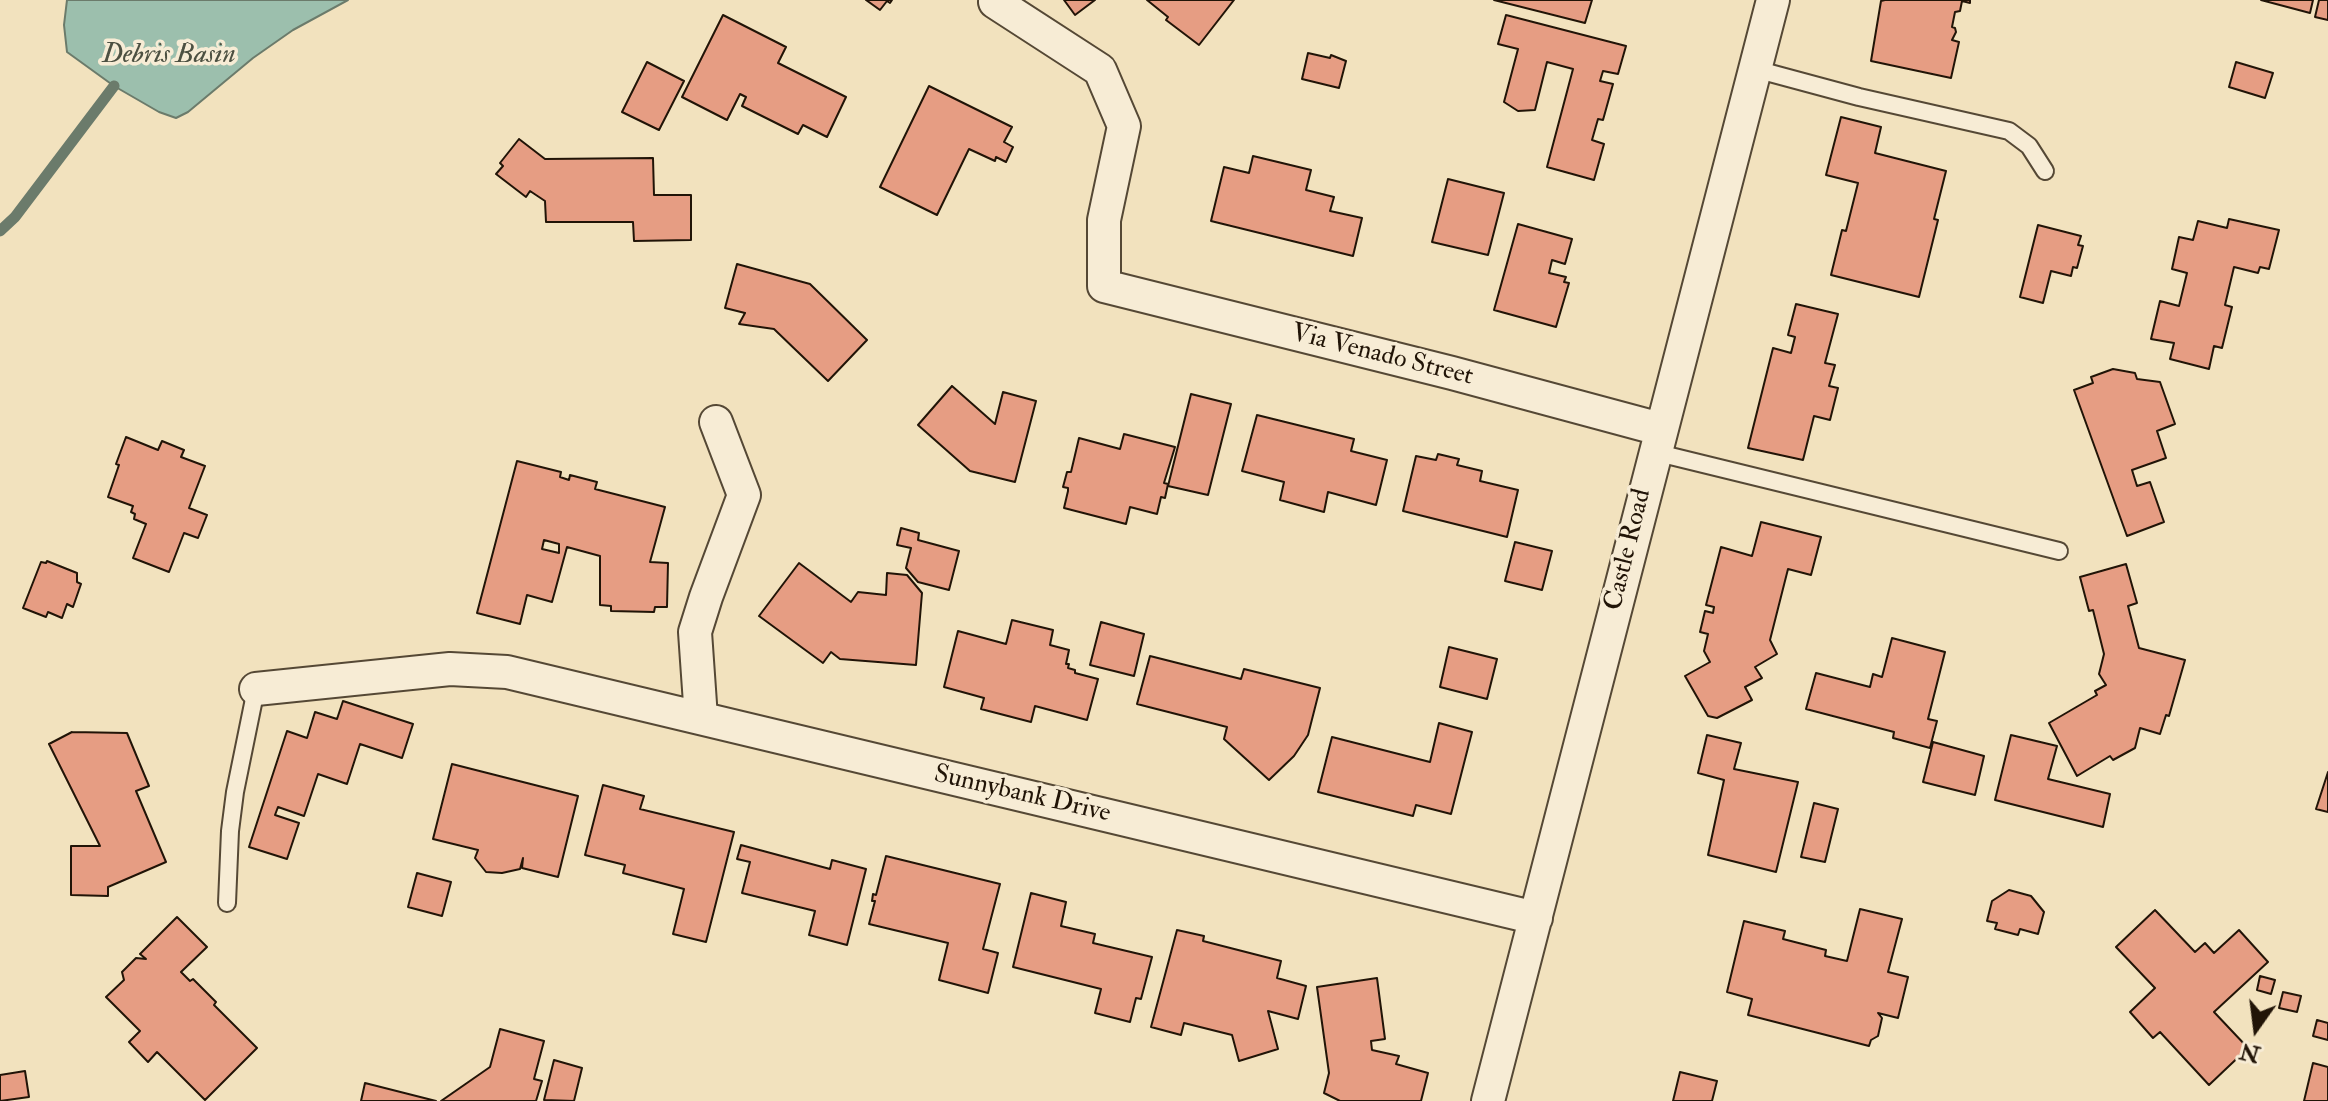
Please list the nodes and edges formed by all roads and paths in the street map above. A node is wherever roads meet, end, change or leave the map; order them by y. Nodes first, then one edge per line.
1 (1773, 0) edge
2 (995, 2) dead end
3 (1755, 69) junction
4 (2045, 171) dead end
5 (716, 422) dead end
6 (1657, 440) junction
7 (2059, 551) dead end
8 (256, 689) joint
9 (701, 718) junction
10 (227, 903) dead end
11 (1536, 918) junction
12 (1488, 1101) edge

1 - 3 street, Castle Road
2 - 6 street, Via Venado Street
3 - 4 lane
3 - 6 street, Castle Road
5 - 9 street
6 - 7 lane
6 - 11 street, Castle Road
8 - 9 street, Sunnybank Drive
8 - 10 lane
9 - 11 street, Sunnybank Drive
11 - 12 street, Castle Road

